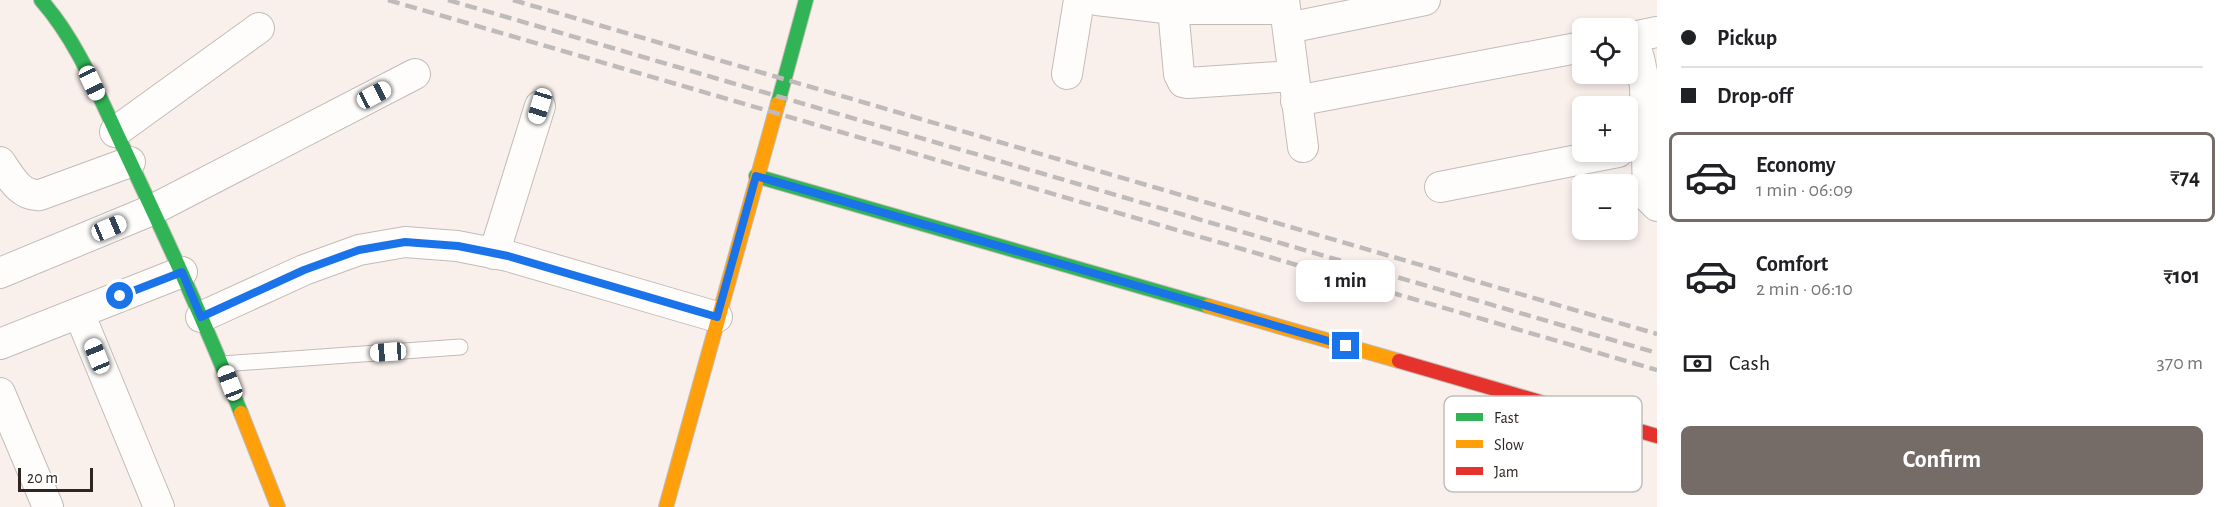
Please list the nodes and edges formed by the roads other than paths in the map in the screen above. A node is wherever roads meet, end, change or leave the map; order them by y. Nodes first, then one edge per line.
1 (41, 0) edge
2 (806, 0) edge
3 (1079, 0) edge
4 (1097, 0) edge
5 (1425, 0) edge
6 (1180, 6) edge
7 (1285, 12) edge
8 (259, 28) dead end
9 (1639, 36) edge
10 (1572, 48) edge
11 (415, 74) dead end
12 (1067, 74) dead end
13 (1295, 88) junction
14 (540, 106) dead end
15 (115, 132) junction
16 (1638, 136) edge
17 (1303, 147) dead end
18 (1638, 152) edge
19 (1572, 161) edge
20 (0, 162) edge
21 (130, 162) junction
22 (756, 176) junction
23 (1440, 187) dead end
24 (1657, 206) edge
25 (152, 210) junction
26 (494, 254) junction
27 (182, 272) junction
28 (0, 273) edge
29 (79, 313) junction
30 (201, 317) junction
31 (717, 317) junction
32 (0, 344) edge
33 (460, 347) dead end
34 (222, 364) junction
35 (0, 393) edge
36 (1518, 396) edge
37 (1642, 432) edge
38 (1657, 436) edge
39 (48, 507) edge
40 (159, 507) edge
41 (278, 507) edge
42 (666, 507) edge

1 - 15 street
2 - 22 street
3 - 12 street
4 - 6 street
5 - 7 street
6 - 7 street
6 - 13 street
7 - 13 street
8 - 15 street
9 - 16 street
10 - 13 street
11 - 25 street
13 - 17 street
14 - 26 street
15 - 21 street
18 - 24 street
19 - 23 street
20 - 21 street
21 - 25 street
22 - 31 street
22 - 36 street
25 - 27 street
25 - 28 street
26 - 30 street
26 - 31 street
27 - 29 street
27 - 30 street
29 - 32 street
29 - 40 street
30 - 34 street
31 - 42 street
33 - 34 lane
34 - 41 street
35 - 39 street
37 - 38 street

